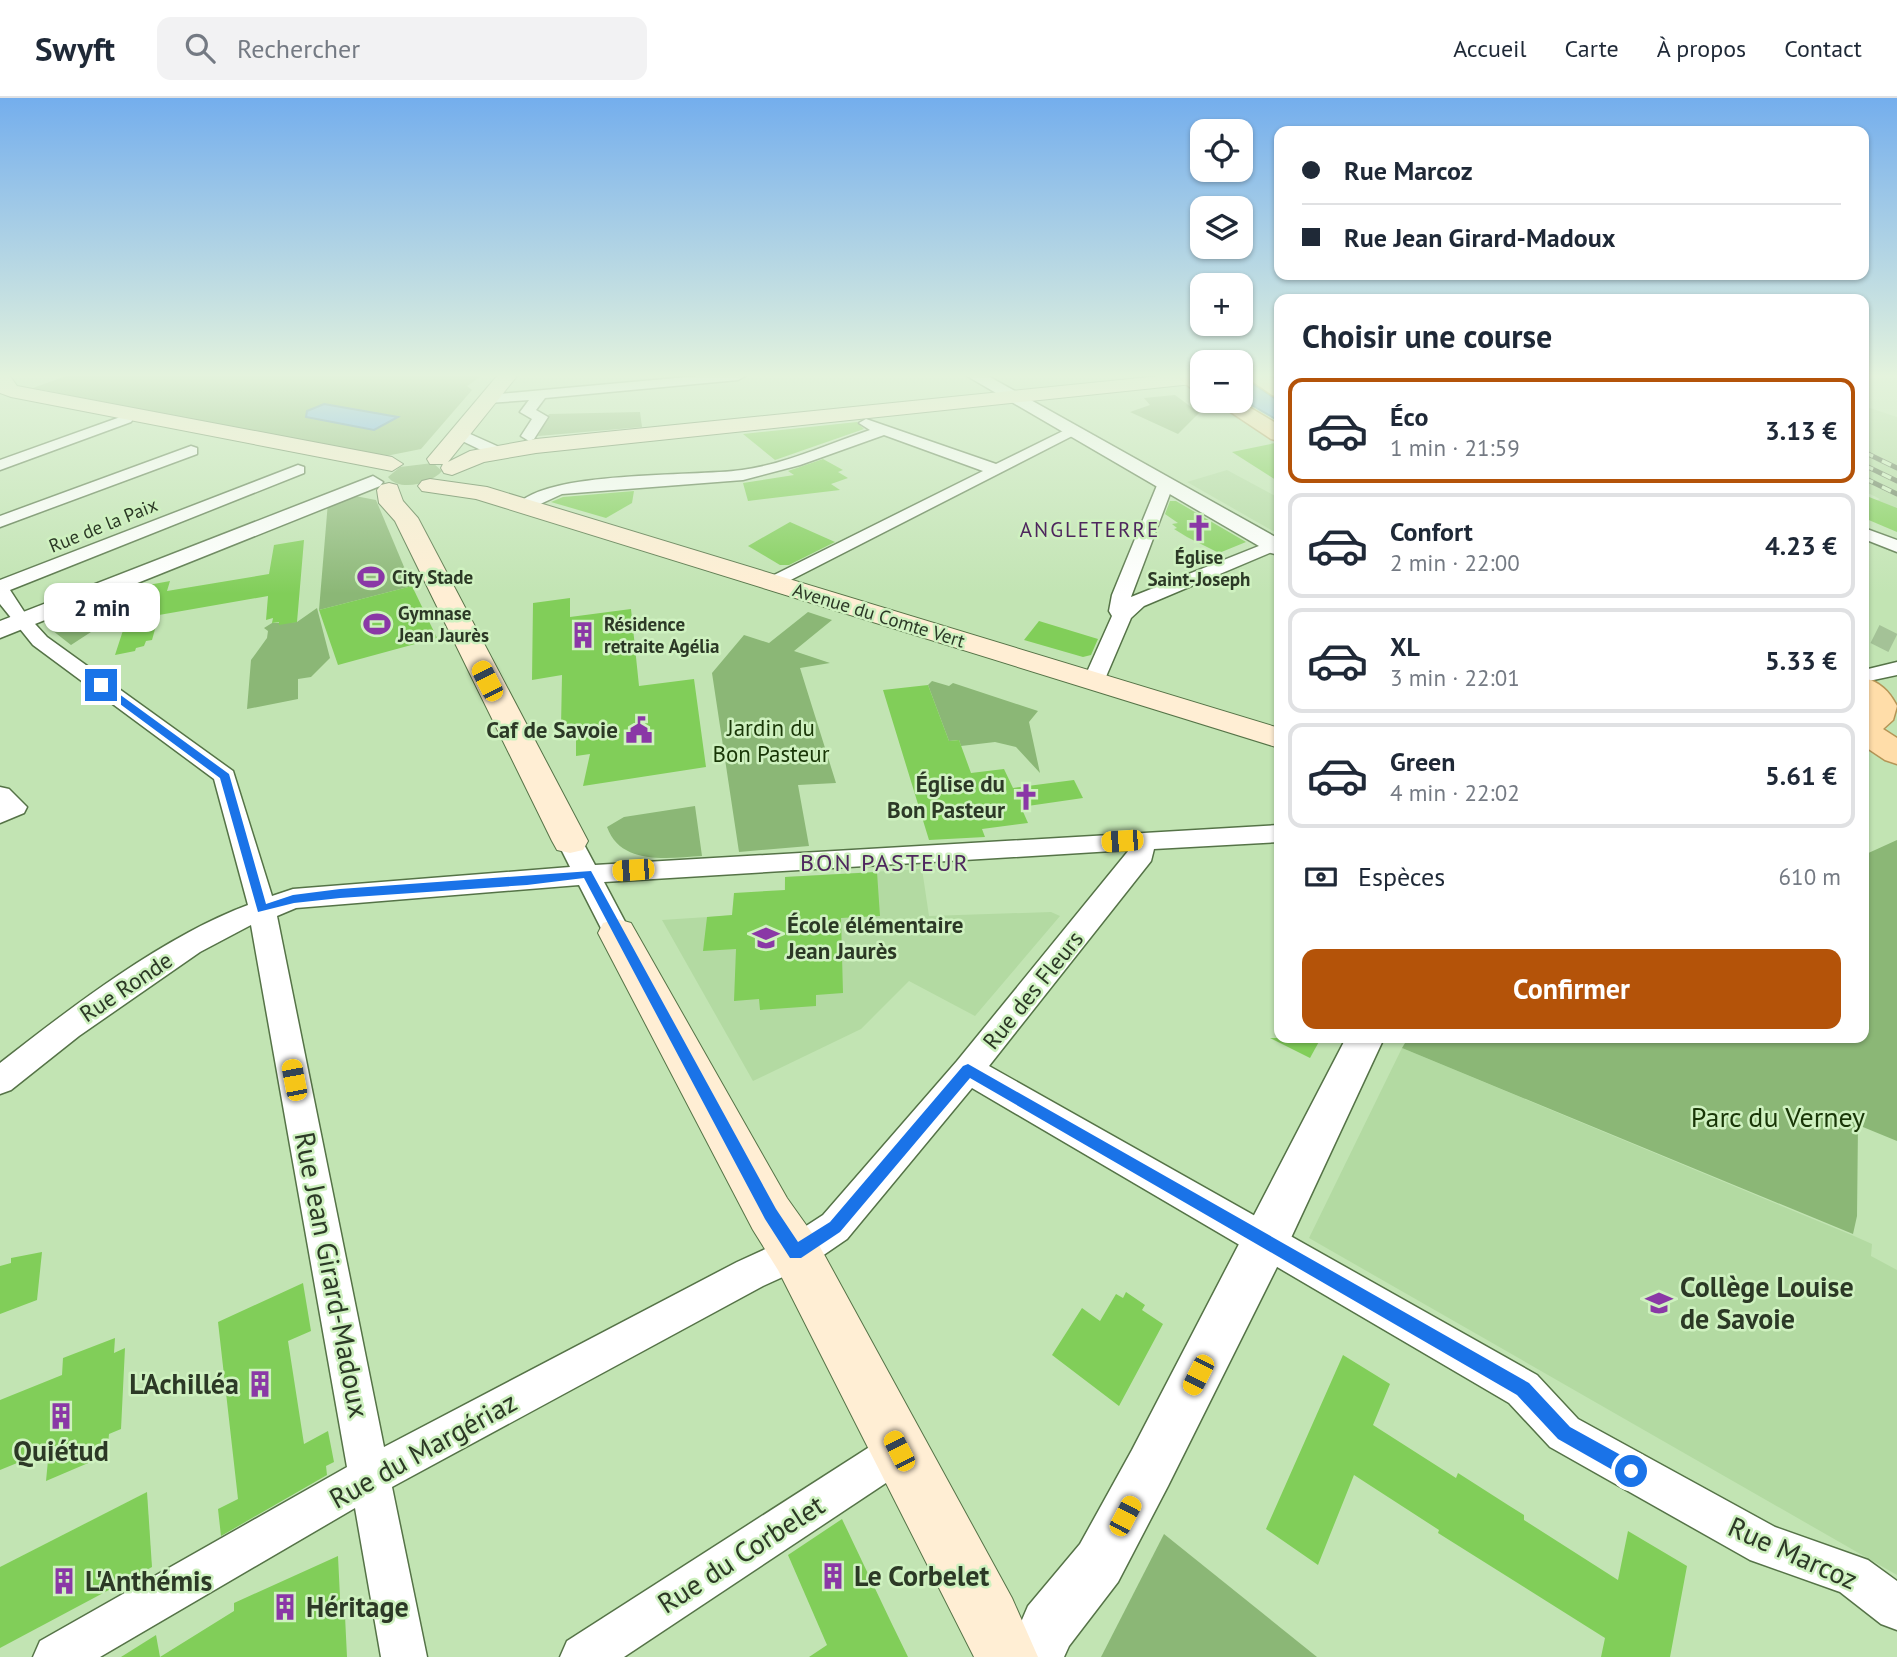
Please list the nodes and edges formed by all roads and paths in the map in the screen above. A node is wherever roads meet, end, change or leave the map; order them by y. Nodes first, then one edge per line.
1 (46, 449) edge
2 (289, 449) edge
3 (300, 449) edge
4 (439, 449) edge
5 (442, 449) edge
6 (492, 449) edge
7 (505, 449) edge
8 (830, 449) edge
9 (936, 449) edge
10 (1038, 449) edge
11 (1105, 449) edge
12 (191, 451) dead end
13 (0, 466) edge
14 (298, 470) dead end
15 (996, 470) junction
16 (416, 472) junction
17 (1166, 483) junction
18 (525, 506) junction
19 (0, 522) edge
20 (1869, 535) edge
21 (1274, 543) edge
22 (1274, 546) edge
23 (1897, 547) edge
24 (775, 582) junction
25 (0, 588) edge
26 (1122, 616) junction
27 (22, 620) junction
28 (0, 630) edge
29 (1897, 668) edge
30 (1094, 681) junction
31 (1872, 700) edge
32 (1274, 736) edge
33 (1897, 752) edge
34 (0, 795) edge
35 (0, 815) edge
36 (1274, 833) edge
37 (1141, 840) junction
38 (570, 841) joint
39 (587, 873) junction
40 (262, 909) junction
41 (617, 933) joint
42 (1363, 1043) edge
43 (968, 1070) junction
44 (0, 1081) edge
45 (1267, 1240) junction
46 (796, 1252) junction
47 (899, 1451) junction
48 (371, 1476) junction
49 (1897, 1608) edge
50 (55, 1657) edge
51 (404, 1657) edge
52 (583, 1657) edge
53 (1006, 1657) edge
54 (1035, 1657) edge

1 - 13 street
2 - 16 main road, Avenue du Comte Vert
3 - 16 main road, Avenue du Comte Vert
4 - 16 main road
5 - 16 main road
6 - 16 main road
7 - 16 main road
8 - 18 street
9 - 15 street
10 - 15 street
11 - 17 street
12 - 19 street
14 - 25 street, Rue de la Paix
15 - 24 street
16 - 18 main road, Avenue du Comte Vert
16 - 27 street
16 - 38 main road
17 - 21 street
17 - 26 street
18 - 24 main road, Avenue du Comte Vert
20 - 23 street
22 - 26 street
24 - 30 main road, Avenue du Comte Vert
25 - 27 street, Rue Jean Girard-Madoux
26 - 30 street
27 - 28 street
27 - 40 street, Rue Jean Girard-Madoux
29 - 31 street
30 - 32 main road, Avenue du Comte Vert
31 - 33 main road
34 - 35 street
36 - 37 street, Rue Ronde
37 - 39 street, Rue Ronde
37 - 43 street, Rue des Fleurs
38 - 39 street
39 - 40 street, Rue Ronde
39 - 41 street
40 - 44 street, Rue Ronde
40 - 48 street, Rue Jean Girard-Madoux
41 - 46 main road
42 - 45 street
43 - 45 street, Rue Marcoz
43 - 46 street, Rue des Fleurs
45 - 49 street, Rue Marcoz
45 - 54 street
46 - 47 main road
46 - 48 street, Rue du Margériaz
47 - 52 street, Rue du Corbelet
47 - 53 main road
48 - 50 street, Rue du Margériaz
48 - 51 street, Rue Jean Girard-Madoux

